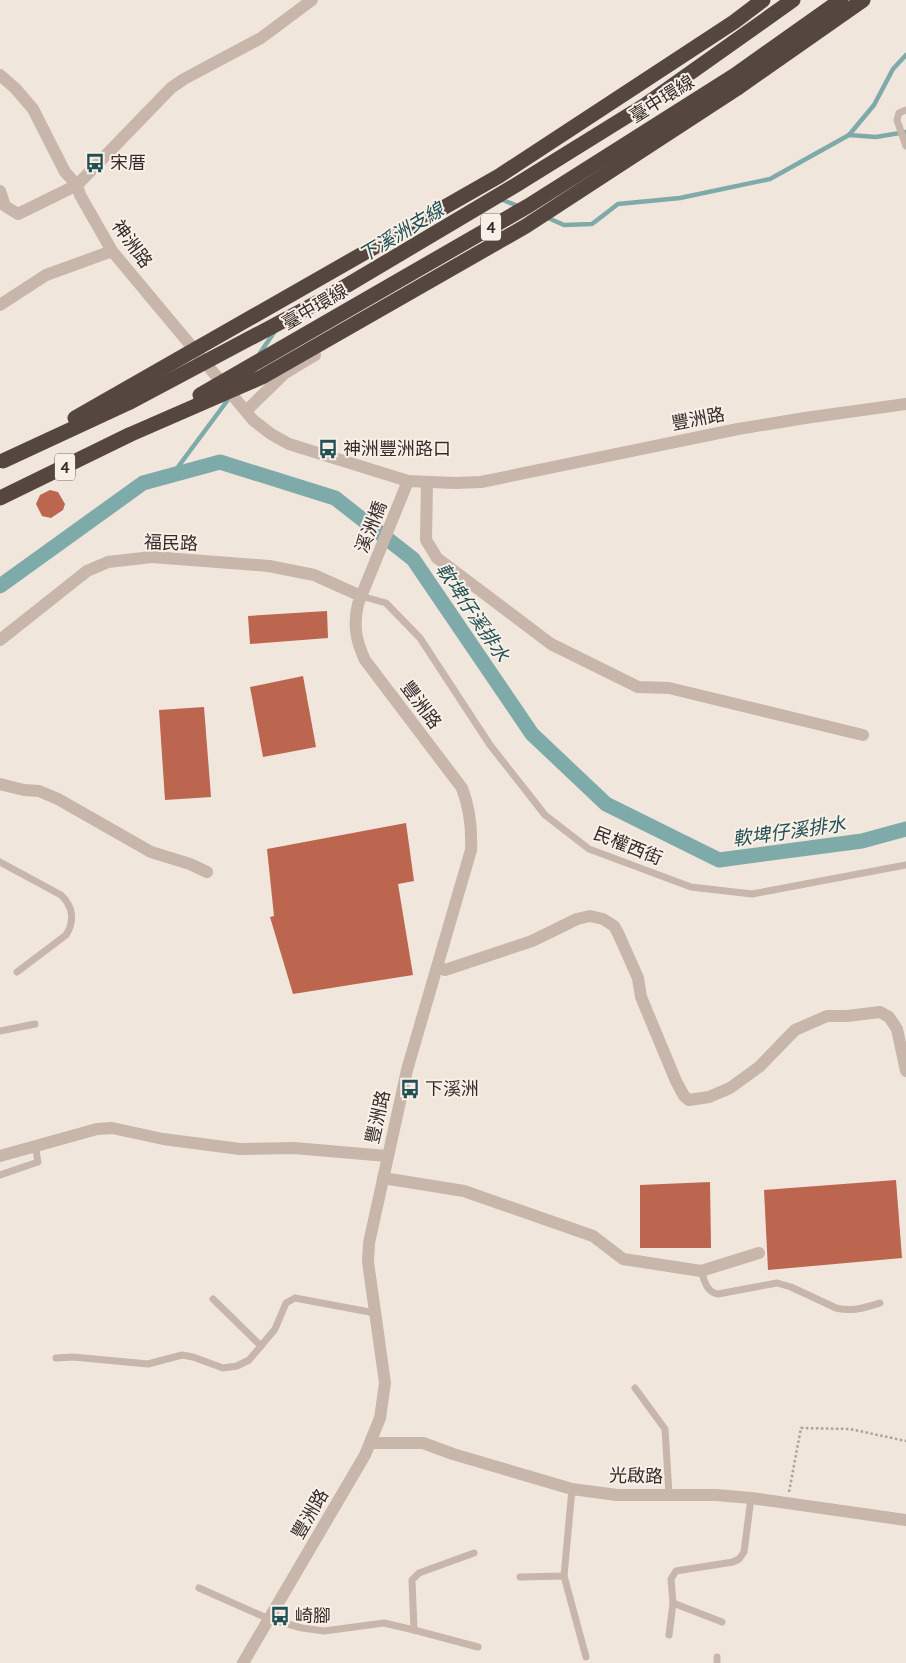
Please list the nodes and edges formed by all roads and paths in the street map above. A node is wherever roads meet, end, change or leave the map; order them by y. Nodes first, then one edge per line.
1 (312, 0) edge
2 (763, 0) edge
3 (793, 0) edge
4 (840, 0) edge
5 (851, 0) edge
6 (863, 0) edge
7 (0, 75) edge
8 (906, 110) edge
9 (906, 146) edge
10 (77, 185) junction
11 (0, 191) edge
12 (112, 251) junction
13 (0, 304) edge
14 (906, 404) edge
15 (246, 411) junction
16 (129, 435) junction
17 (1, 462) edge
18 (408, 481) junction
19 (427, 483) junction
20 (0, 498) edge
21 (363, 591) junction
22 (0, 640) edge
23 (863, 735) dead end
24 (0, 784) edge
25 (0, 862) edge
26 (906, 864) edge
27 (207, 872) dead end
28 (438, 967) junction
29 (16, 972) dead end
30 (35, 1024) dead end
31 (0, 1031) edge
32 (906, 1071) edge
33 (35, 1145) junction
34 (0, 1156) edge
35 (387, 1156) junction
36 (0, 1175) edge
37 (383, 1178) junction
38 (759, 1253) dead end
39 (701, 1270) junction
40 (214, 1299) dead end
41 (880, 1303) dead end
42 (375, 1312) junction
43 (262, 1346) junction
44 (56, 1358) dead end
45 (636, 1388) dead end
46 (906, 1441) edge
47 (371, 1443) junction
48 (572, 1488) junction
49 (670, 1494) junction
50 (751, 1498) junction
51 (787, 1504) junction
52 (906, 1520) edge
53 (474, 1553) dead end
54 (564, 1576) junction
55 (520, 1577) dead end
56 (199, 1588) dead end
57 (673, 1603) junction
58 (268, 1620) junction
59 (722, 1622) dead end
60 (414, 1630) junction
61 (669, 1635) dead end
62 (478, 1648) dead end
63 (586, 1657) dead end
64 (243, 1663) edge

1 - 10 street
2 - 17 highway, bridge
3 - 17 highway, 臺中環線 / 4, bridge
4 - 16 highway, 臺中環線 / 4, bridge
5 - 15 street, bridge
6 - 16 highway, bridge
7 - 10 street, 神洲路
8 - 9 lane
10 - 11 street
10 - 12 street, 神洲路
12 - 13 street
12 - 15 street, 神洲路
14 - 19 street, 豐洲路
15 - 18 street, 神洲路
16 - 20 highway, 臺中環線 / 4
18 - 19 street, 豐洲路
18 - 21 street, 溪洲橋
19 - 23 street
21 - 22 street, 福民路
21 - 26 lane, 民權西街
21 - 28 street, 豐洲路
24 - 27 street
25 - 29 lane
28 - 32 street
28 - 35 street, 豐洲路
30 - 31 lane
33 - 34 street
33 - 35 street
33 - 36 lane
35 - 37 street, 豐洲路
37 - 39 street
37 - 42 street, 豐洲路
38 - 39 street
39 - 41 lane
40 - 43 lane
42 - 43 lane
42 - 47 street, 豐洲路
43 - 44 lane
45 - 49 lane
46 - 51 path
47 - 48 street, 光啟路
47 - 58 street, 豐洲路
48 - 49 street, 光啟路
48 - 54 lane
49 - 50 street, 光啟路
50 - 51 street, 光啟路
50 - 57 lane
51 - 52 street, 光啟路
53 - 60 lane
54 - 55 lane
54 - 63 lane
56 - 58 lane
57 - 59 lane
57 - 61 lane
58 - 60 lane
58 - 64 street, 豐洲路
60 - 62 lane

